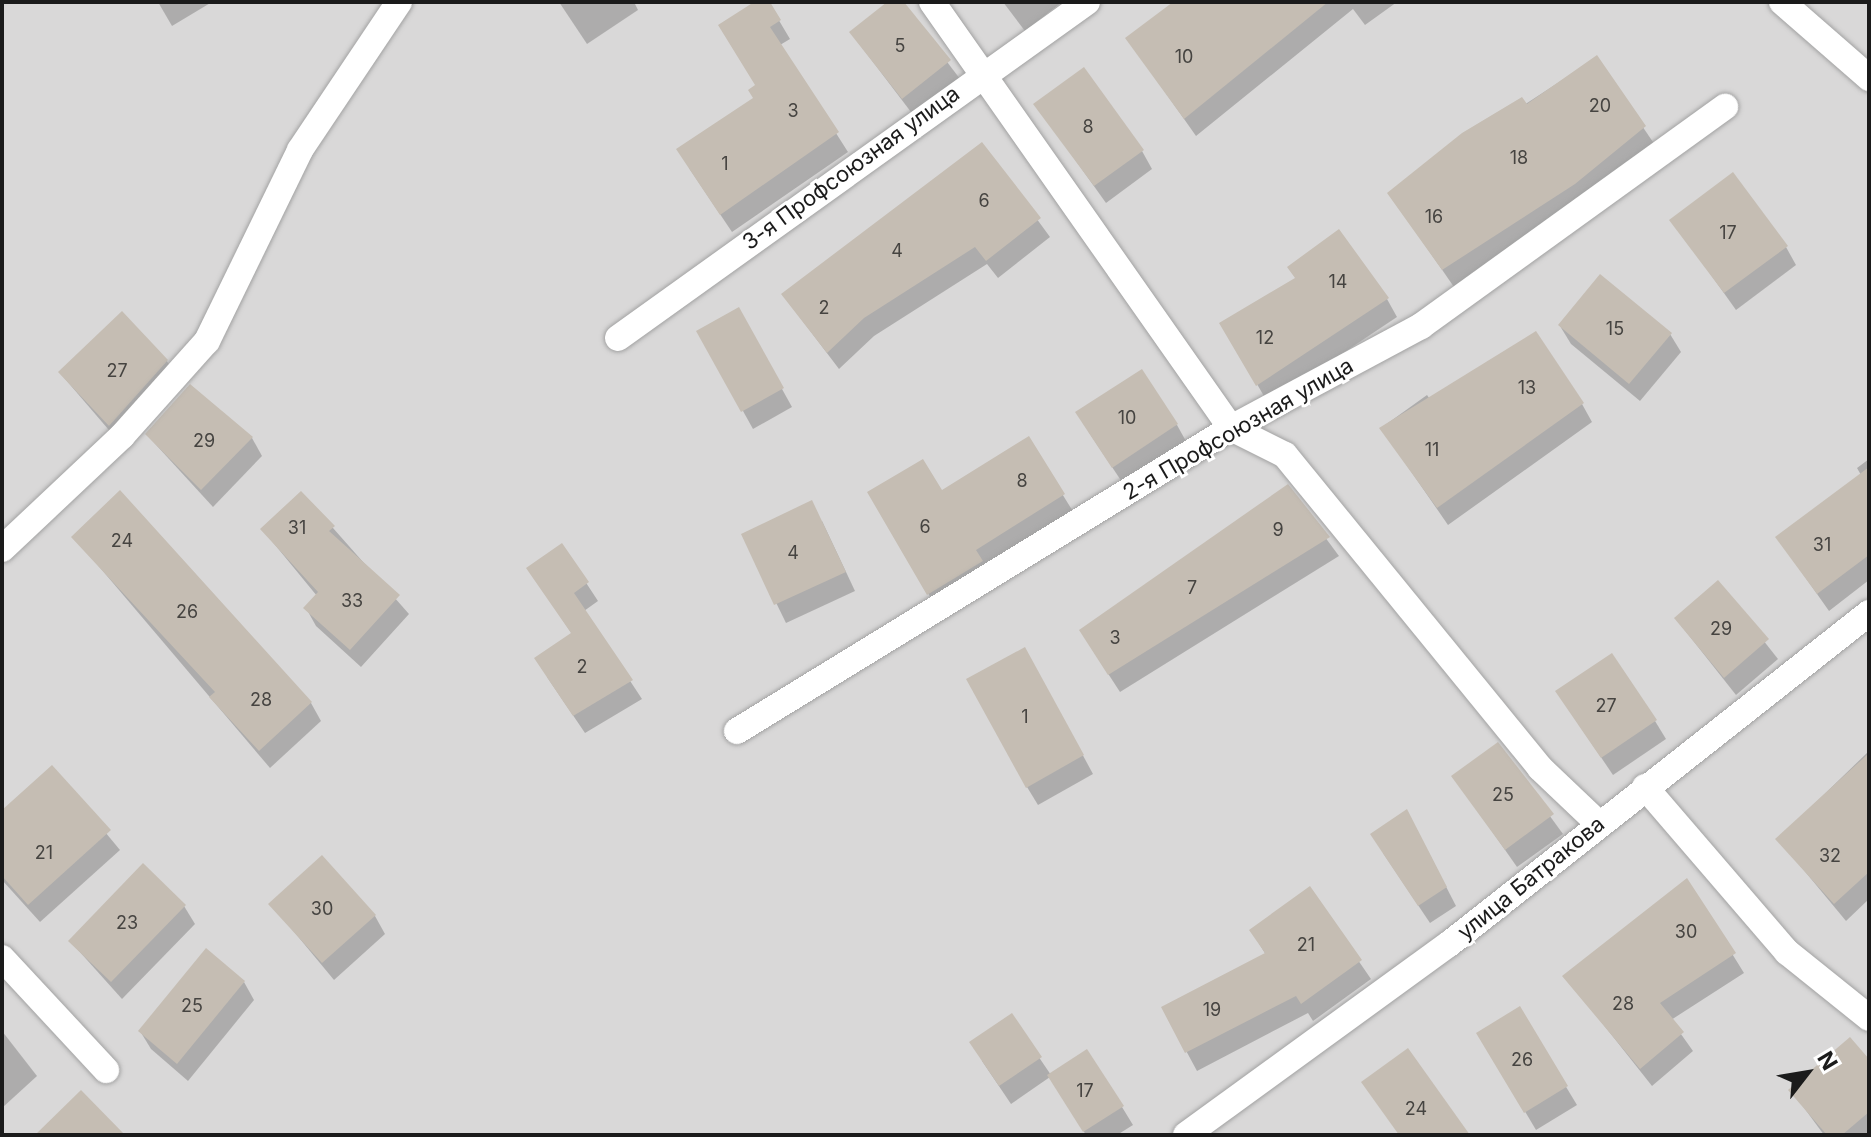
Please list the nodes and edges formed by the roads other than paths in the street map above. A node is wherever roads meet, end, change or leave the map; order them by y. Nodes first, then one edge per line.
1 (399, 2) edge
2 (932, 2) edge
3 (1087, 2) edge
4 (1782, 2) edge
5 (984, 72) junction
6 (1869, 78) edge
7 (1725, 107) dead end
8 (618, 338) dead end
9 (1231, 428) junction
10 (2, 549) edge
11 (1869, 613) edge
12 (737, 731) dead end
13 (1645, 787) junction
14 (1599, 824) junction
15 (2, 958) edge
16 (1869, 1018) edge
17 (106, 1070) dead end
18 (1186, 1135) edge

1 - 10 street
2 - 5 street
3 - 5 street, 3-я Профсоюзная улица
4 - 6 street
5 - 8 street, 3-я Профсоюзная улица
5 - 9 street
7 - 9 street, 2-я Профсоюзная улица
9 - 12 street, 2-я Профсоюзная улица
9 - 14 street
11 - 13 street, улица Батракова
13 - 14 street, улица Батракова
13 - 16 street
14 - 18 street, улица Батракова
15 - 17 street

